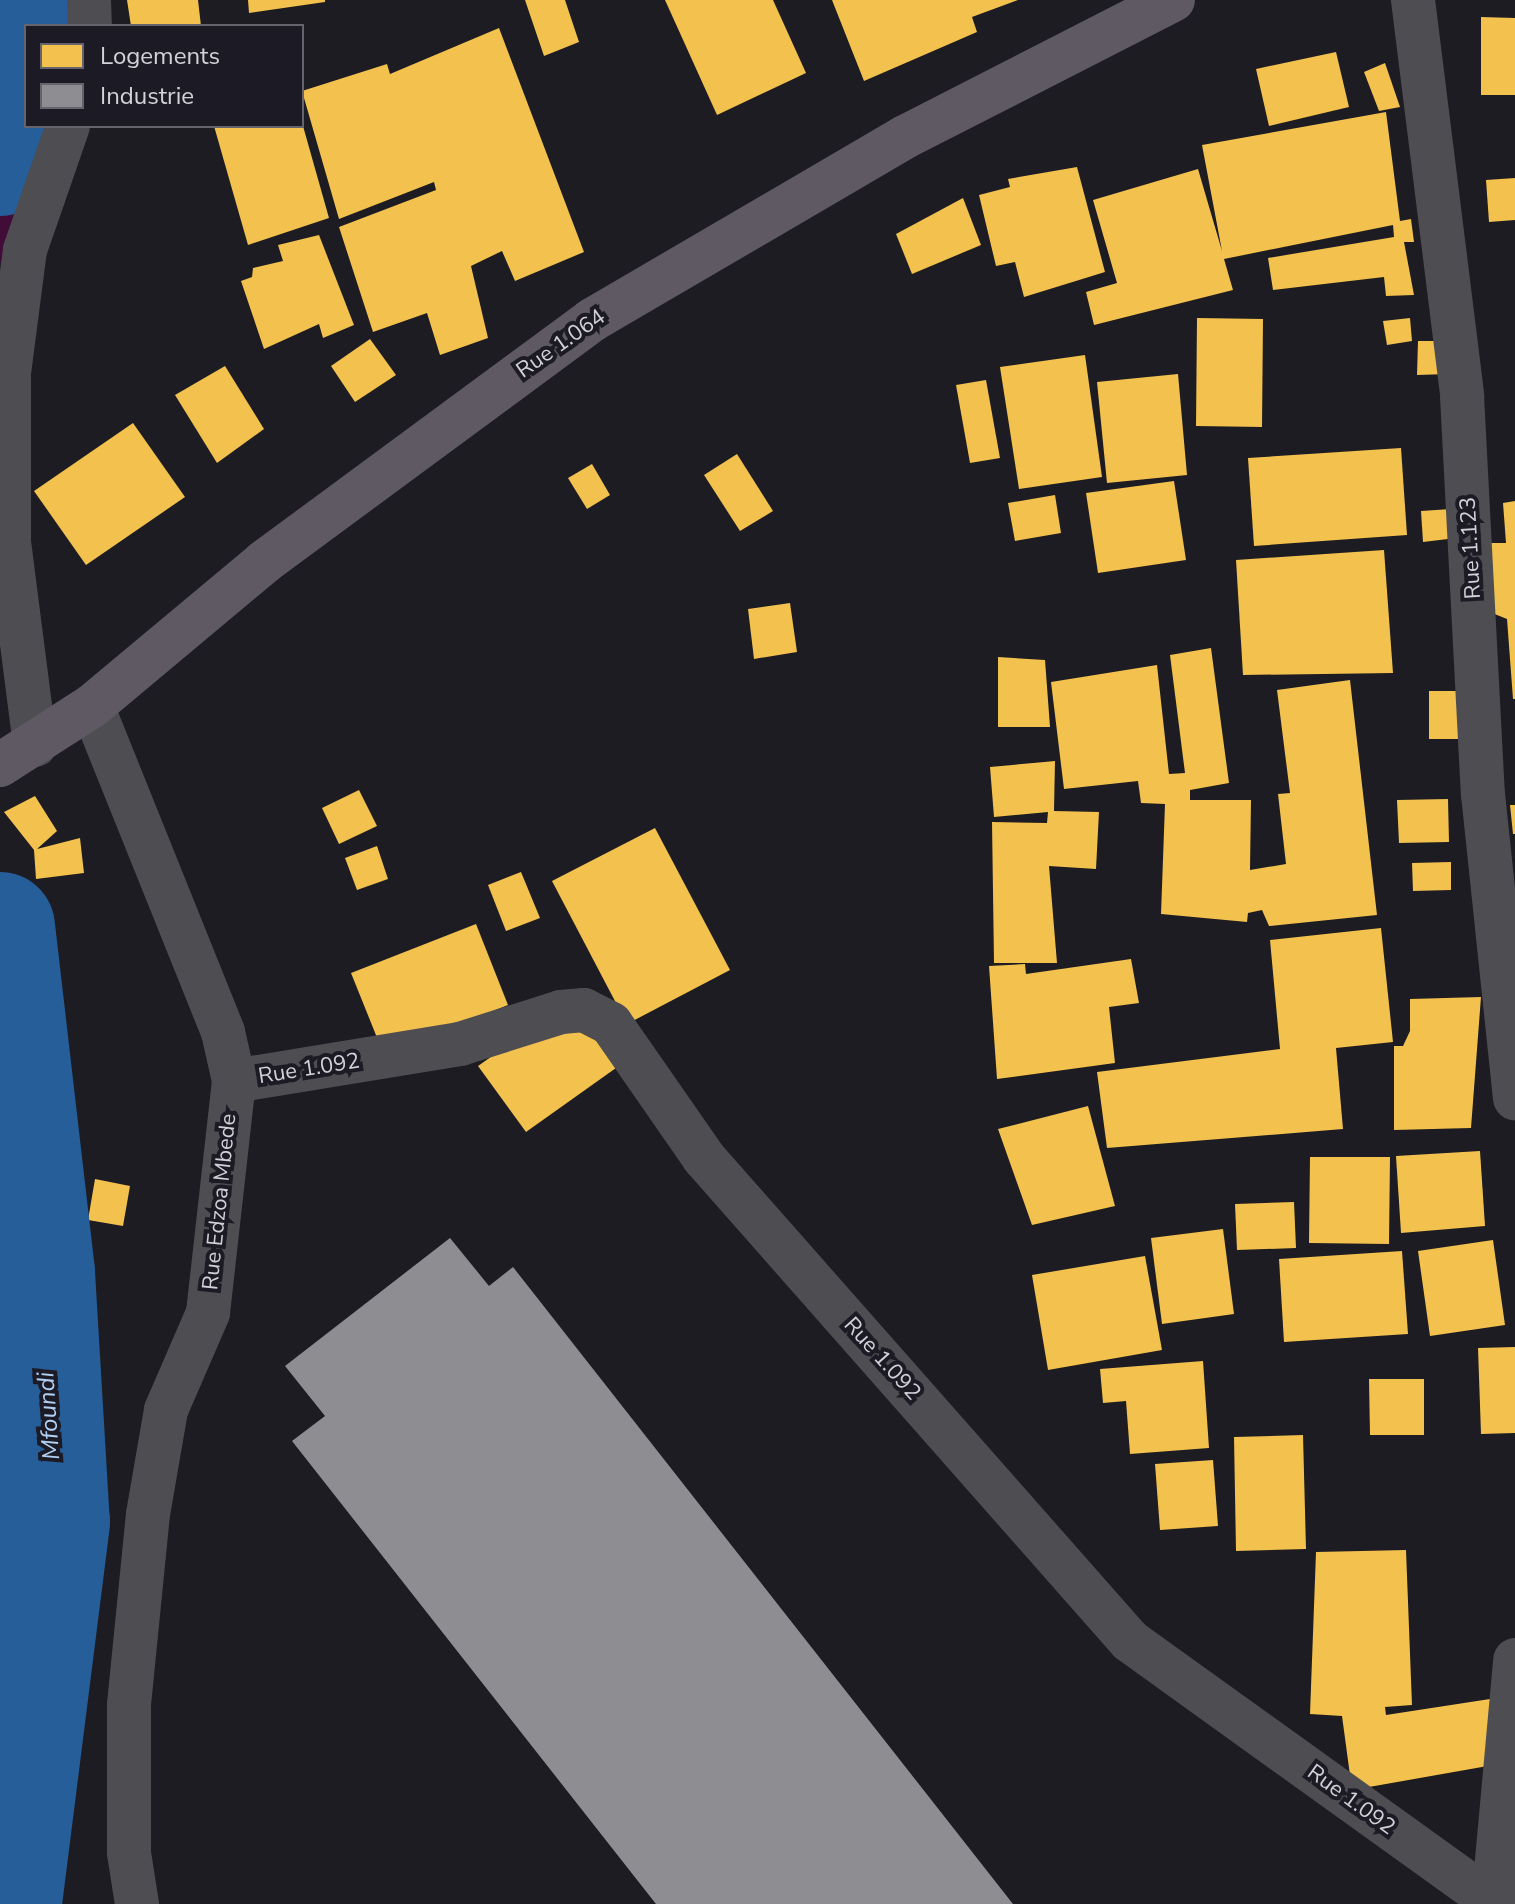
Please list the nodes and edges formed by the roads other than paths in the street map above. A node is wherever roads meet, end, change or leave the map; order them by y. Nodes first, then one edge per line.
1 (89, 0) edge
2 (1173, 0) edge
3 (1413, 0) edge
4 (90, 24) edge
5 (67, 128) edge
6 (92, 706) junction
7 (17, 755) edge
8 (234, 1081) junction
9 (1515, 1098) edge
10 (1515, 1660) edge
11 (1492, 1902) edge
12 (137, 1904) edge

1 - 4 street
2 - 6 main road, Rue 1.064
3 - 9 street, Rue 1.123
5 - 7 street
6 - 7 main road, Rue 1.064
6 - 8 street, Rue Edzoa Mbede
8 - 11 street, Rue 1.092
8 - 12 street, Rue Edzoa Mbede
10 - 11 street

